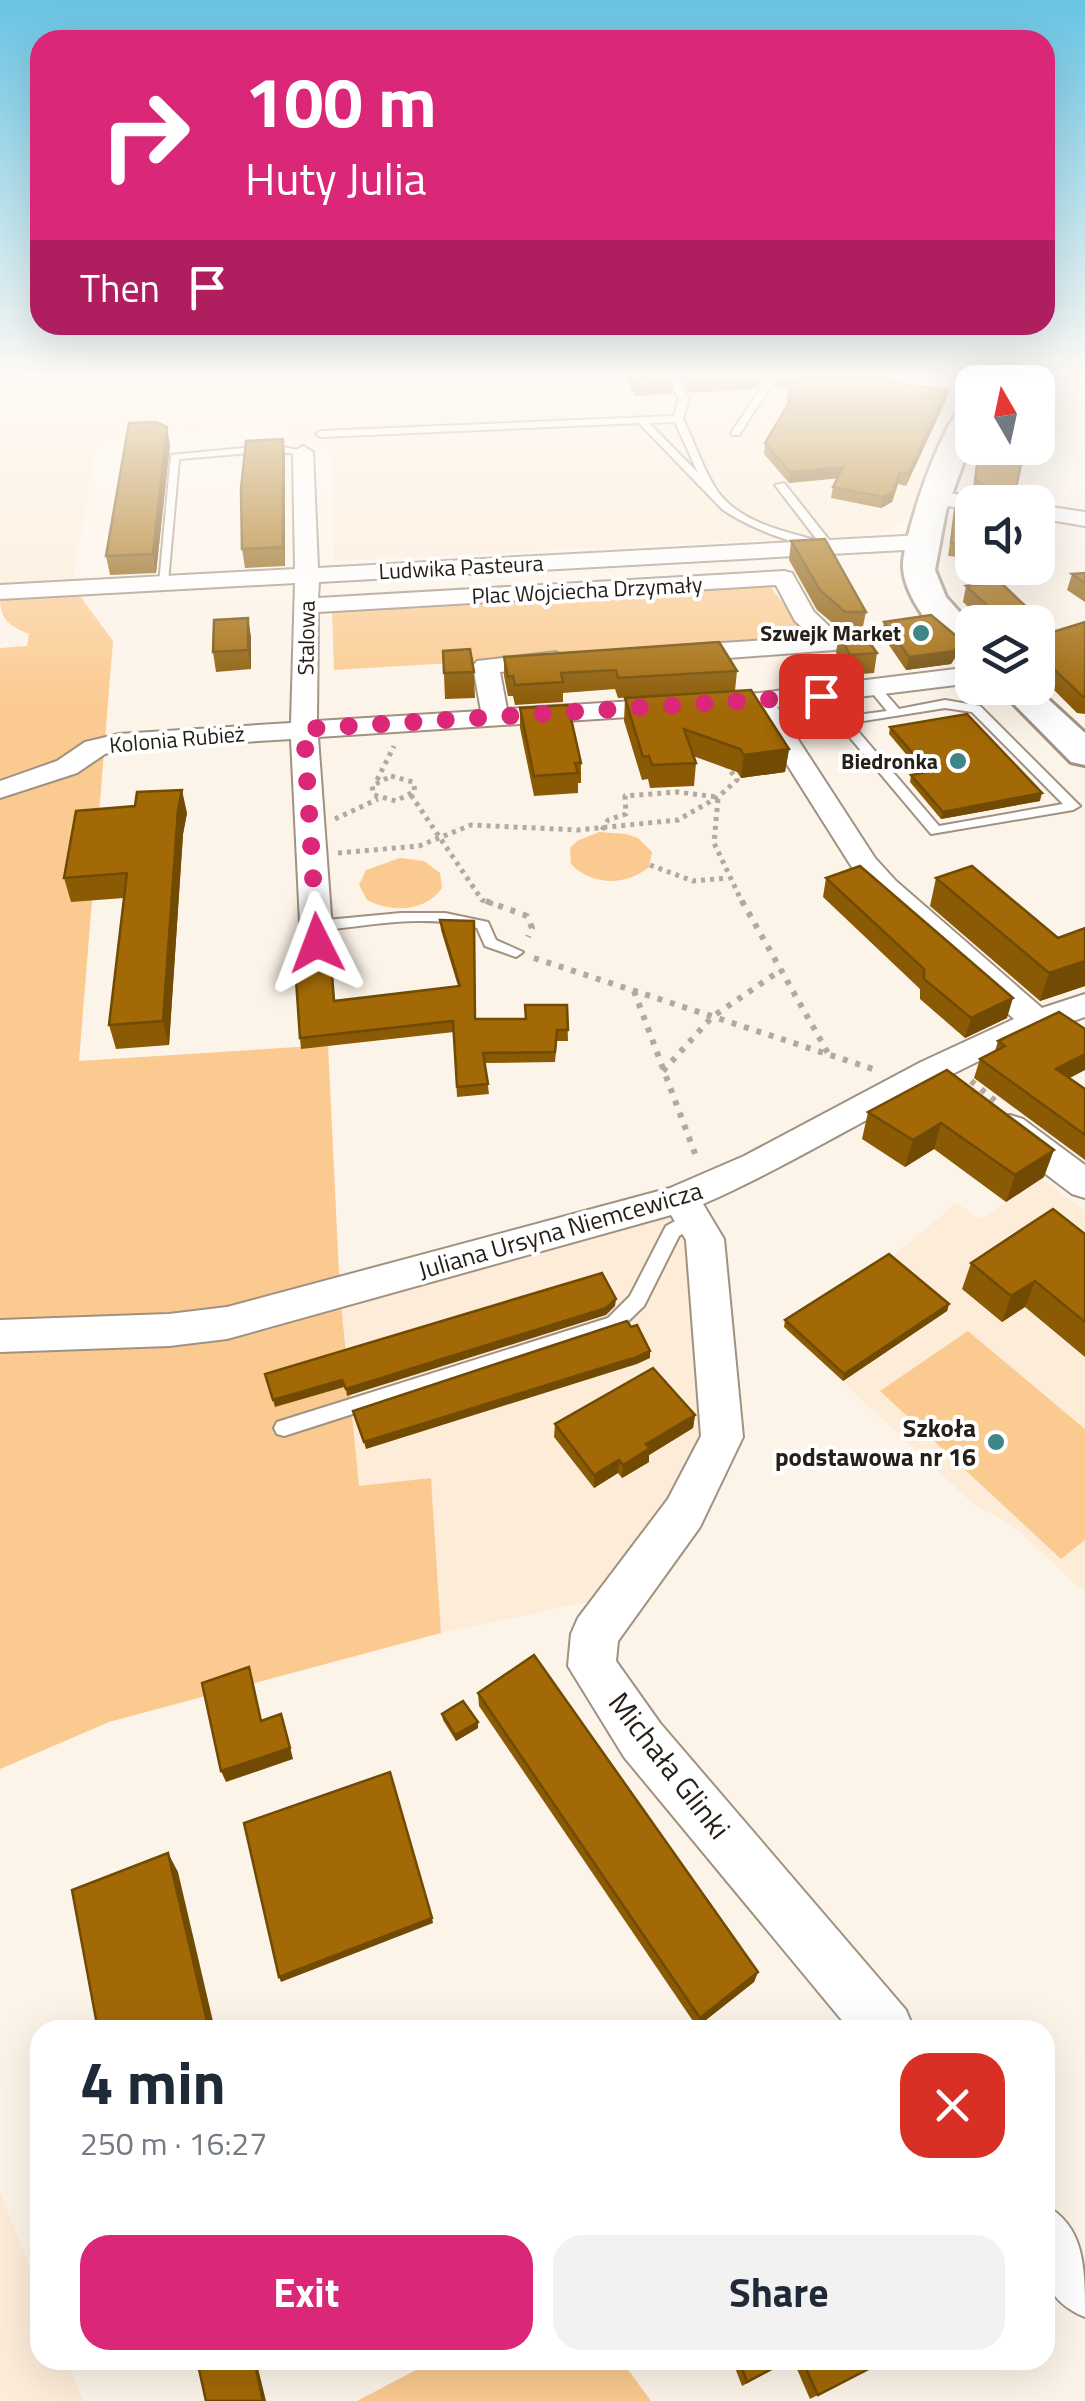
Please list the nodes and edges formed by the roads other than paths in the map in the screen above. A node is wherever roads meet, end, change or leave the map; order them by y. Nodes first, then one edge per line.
1 (172, 484) edge
2 (310, 484) edge
3 (700, 484) edge
4 (709, 484) edge
5 (942, 484) edge
6 (780, 485) dead end
7 (714, 494) junction
8 (937, 498) junction
9 (955, 501) edge
10 (1055, 515) edge
11 (1085, 519) edge
12 (922, 542) junction
13 (829, 548) junction
14 (306, 575) junction
15 (163, 582) junction
16 (0, 592) edge
17 (306, 606) junction
18 (955, 625) edge
19 (868, 640) edge
20 (835, 642) junction
21 (644, 656) edge
22 (572, 660) edge
23 (955, 676) edge
24 (886, 679) junction
25 (760, 701) junction
26 (1036, 705) edge
27 (896, 713) junction
28 (495, 718) junction
29 (304, 729) junction
30 (1082, 745) edge
31 (0, 790) edge
32 (317, 934) joint
33 (516, 952) road end
34 (1085, 1004) edge
35 (1037, 1022) junction
36 (932, 1070) junction
37 (1085, 1184) edge
38 (691, 1196) junction
39 (0, 1336) edge
40 (284, 1428) dead end
41 (878, 2020) edge
42 (1055, 2247) edge
43 (1085, 2286) edge

1 - 15 lane
2 - 14 street, Stalowa
3 - 7 lane
4 - 7 lane
5 - 8 street
6 - 13 lane
7 - 13 lane
8 - 9 street
8 - 12 street
10 - 11 street
12 - 13 street, Ludwika Pasteura
12 - 18 street
13 - 14 street, Ludwika Pasteura
14 - 15 street, Ludwika Pasteura
14 - 17 street, Stalowa
15 - 16 street, Ludwika Pasteura
17 - 20 street, Plac Wojciecha Drzymały
17 - 29 street, Stalowa
19 - 20 street
20 - 21 street
22 - 28 street
23 - 24 street, Kolonia Rubież
24 - 25 street, Kolonia Rubież
24 - 27 lane
25 - 28 street, Kolonia Rubież
25 - 35 street
26 - 30 street
27 - 27 lane
28 - 29 street, Kolonia Rubież
29 - 31 street, Kolonia Rubież
29 - 32 street, Stalowa
32 - 33 lane
34 - 35 street, Juliana Ursyna Niemcewicza
35 - 36 street, Juliana Ursyna Niemcewicza
36 - 37 street
36 - 38 street, Juliana Ursyna Niemcewicza
38 - 39 street, Juliana Ursyna Niemcewicza
38 - 40 lane
38 - 41 street, Michała Glinki
42 - 43 street

